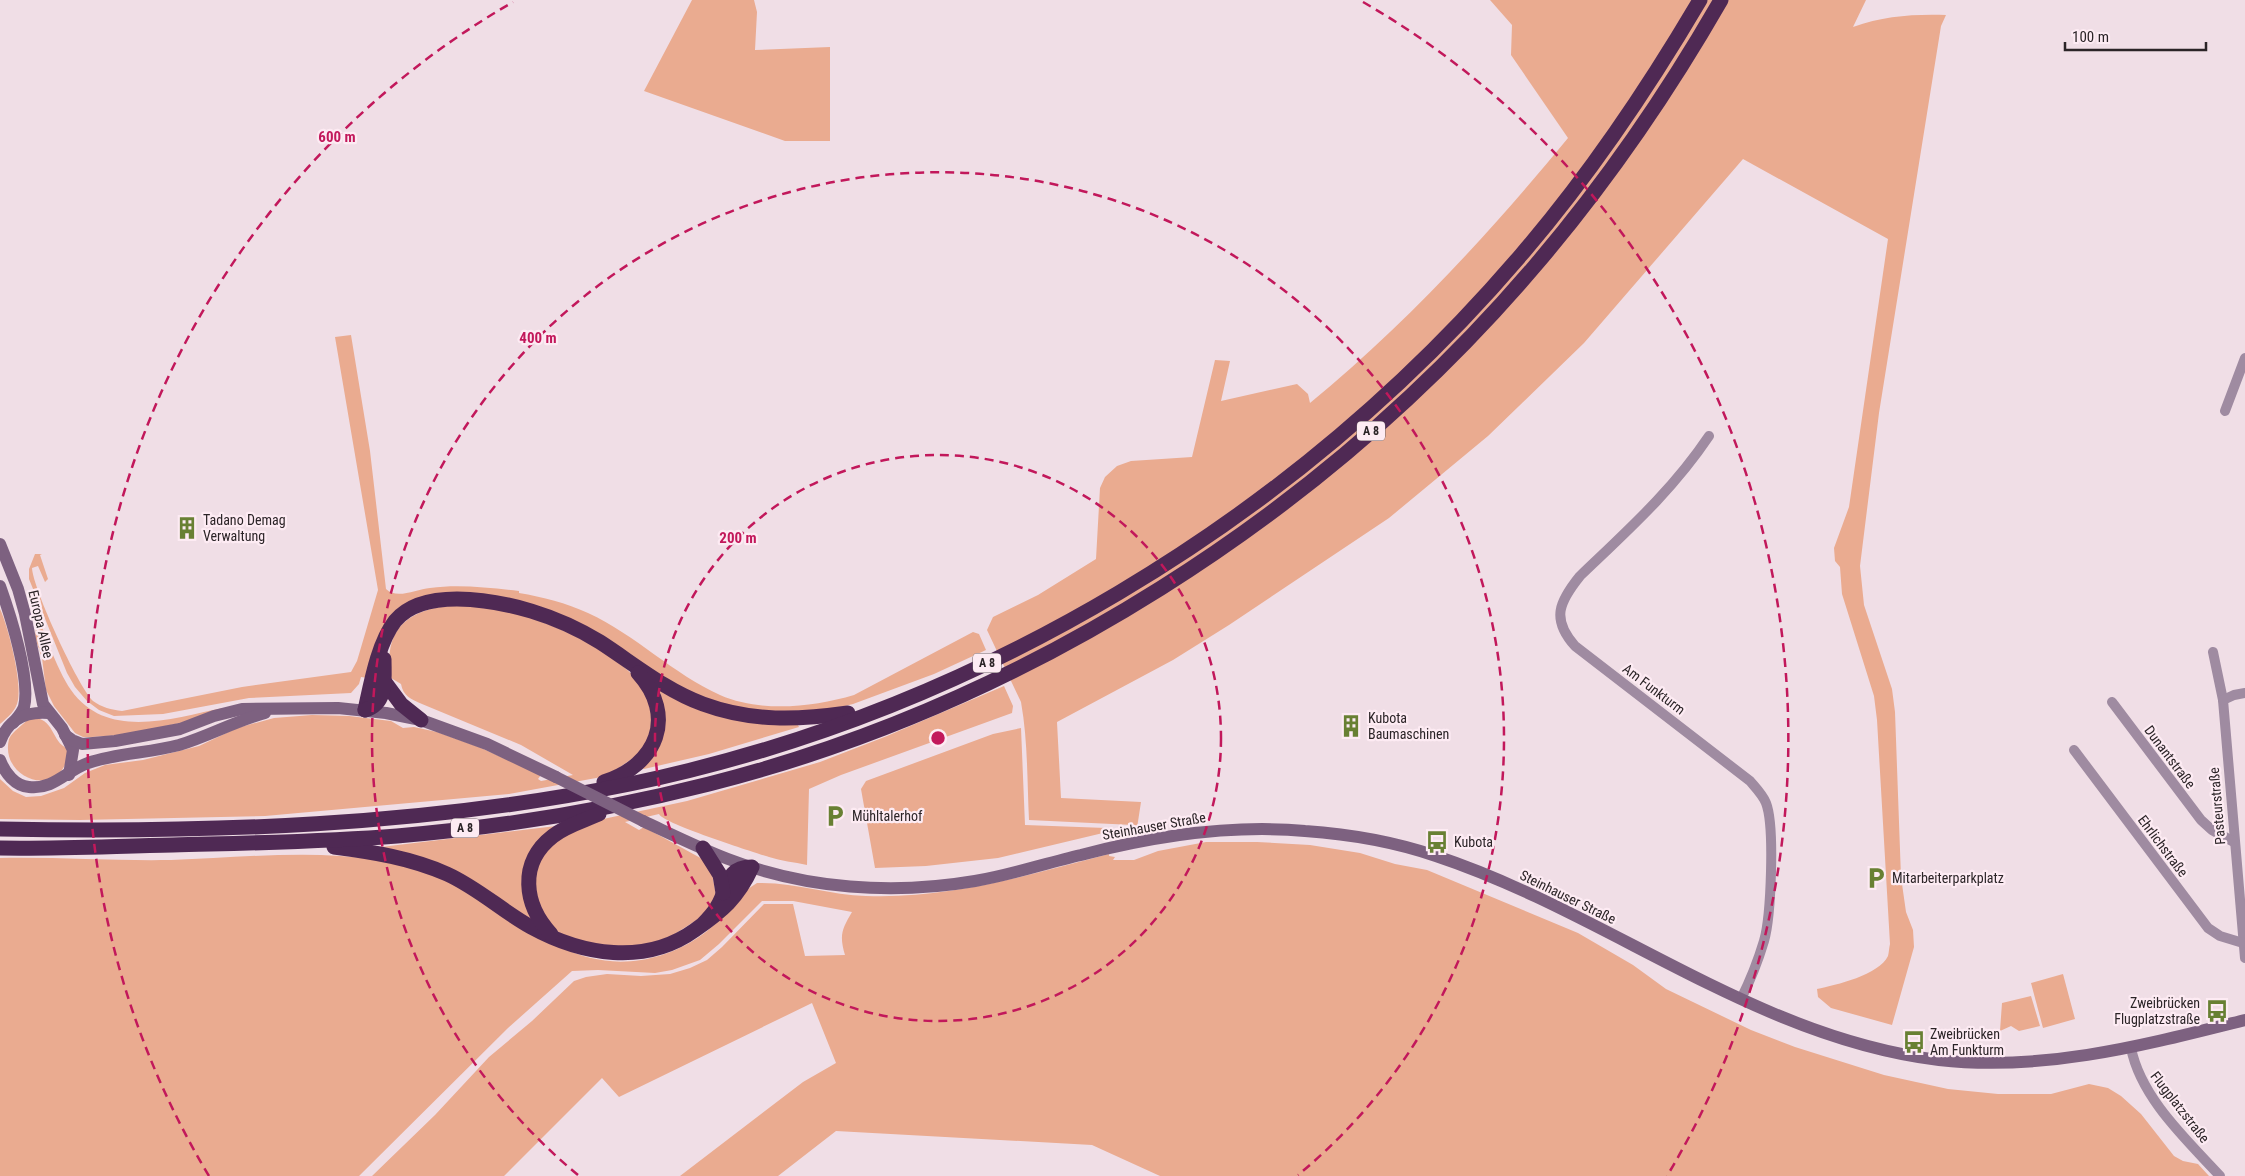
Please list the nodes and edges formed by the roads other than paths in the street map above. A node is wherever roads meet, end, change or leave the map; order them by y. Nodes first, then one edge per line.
1 (1700, 0) edge
2 (1721, 0) edge
3 (2245, 358) edge
4 (2225, 411) dead end
5 (1709, 436) dead end
6 (0, 544) edge
7 (0, 586) edge
8 (384, 645) junction
9 (2213, 652) dead end
10 (628, 663) junction
11 (384, 681) junction
12 (2245, 692) edge
13 (2223, 700) junction
14 (2112, 702) dead end
15 (282, 708) junction
16 (882, 708) junction
17 (365, 710) junction
18 (49, 713) junction
19 (421, 720) junction
20 (6, 728) edge
21 (65, 735) junction
22 (0, 742) edge
23 (2074, 750) dead end
24 (0, 760) edge
25 (69, 774) junction
26 (549, 799) junction
27 (628, 802) junction
28 (0, 829) edge
29 (300, 842) junction
30 (2234, 842) junction
31 (0, 848) edge
32 (703, 848) junction
33 (752, 867) junction
34 (723, 893) junction
35 (702, 925) junction
36 (554, 937) junction
37 (2243, 943) junction
38 (2245, 958) edge
39 (1741, 999) junction
40 (2245, 1020) edge
41 (2131, 1048) junction
42 (2220, 1176) edge

1 - 16 highway, A 8
2 - 27 highway, A 8
3 - 4 street
5 - 39 street, Am Funkturm
6 - 18 main road, Europa Allee
7 - 20 main road, Europa Allee
8 - 10 highway
8 - 11 highway
8 - 17 highway
9 - 13 street, Pasteurstraße
10 - 16 highway
10 - 26 highway
11 - 17 highway
11 - 19 highway
12 - 13 street
13 - 30 street, Pasteurstraße
14 - 30 street, Dunantstraße
15 - 17 main road, Steinhauser Straße
15 - 21 main road
15 - 25 main road
16 - 26 highway, A 8
17 - 19 main road, Steinhauser Straße
18 - 20 main road
18 - 21 main road, Europa Allee
19 - 32 main road, Steinhauser Straße, bridge
20 - 22 main road, Europa Allee
21 - 25 main road
23 - 37 street, Ehrlichstraße
24 - 25 main road
26 - 28 highway, A 8
27 - 29 highway, A 8
27 - 36 highway
29 - 31 highway, A 8
29 - 36 highway
30 - 37 street, Pasteurstraße
32 - 33 main road, Steinhauser Straße
32 - 34 highway
33 - 34 highway
33 - 35 highway
33 - 39 main road, Steinhauser Straße
34 - 35 highway
35 - 36 highway
37 - 38 street, Pasteurstraße
39 - 41 main road, Steinhauser Straße
40 - 41 main road, Steinhauser Straße
41 - 42 street, Flugplatzstraße

